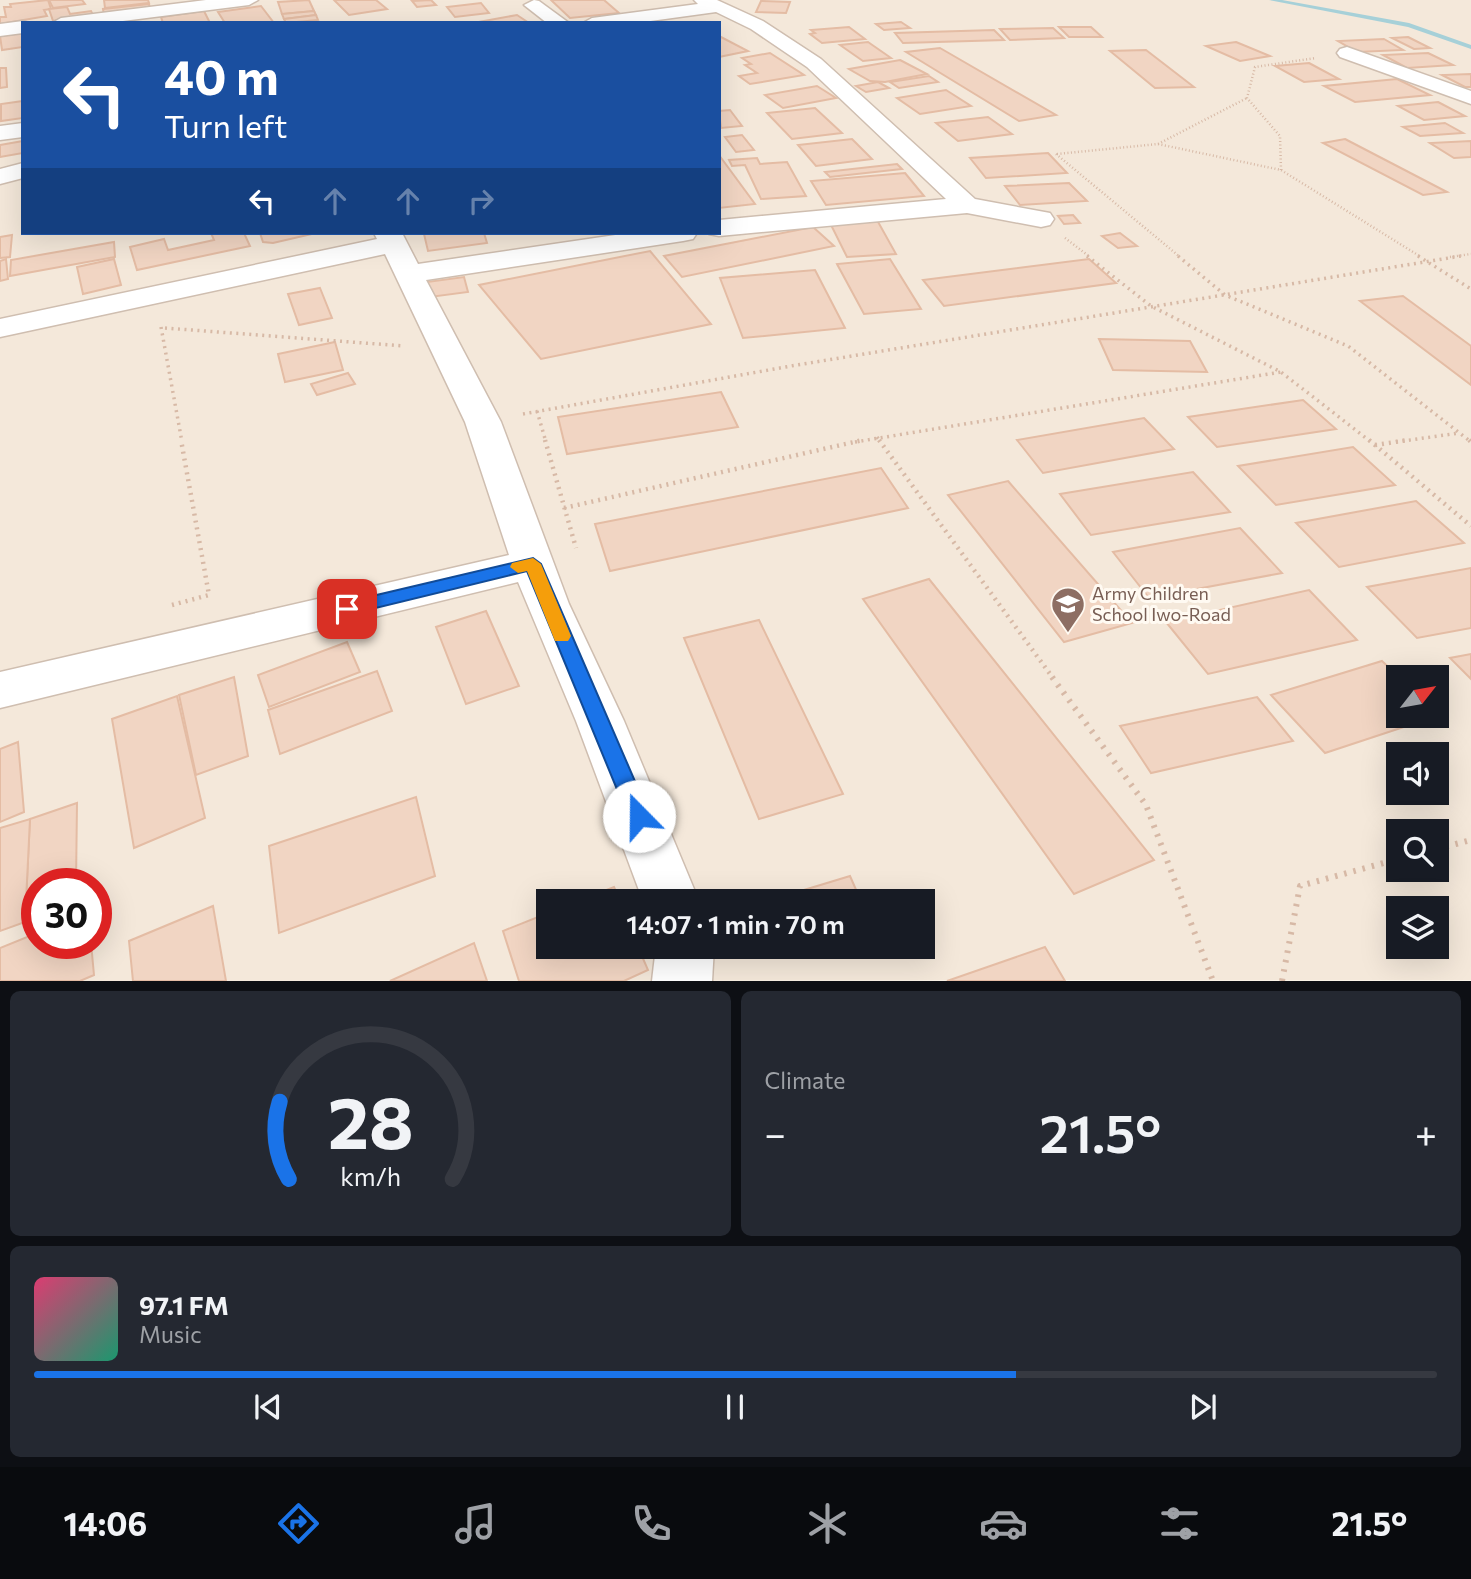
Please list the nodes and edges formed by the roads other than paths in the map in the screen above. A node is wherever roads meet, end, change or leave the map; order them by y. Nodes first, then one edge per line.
1 (249, 0) edge
2 (710, 3) edge
3 (533, 5) dead end
4 (77, 21) edge
5 (557, 21) edge
6 (604, 21) edge
7 (21, 27) edge
8 (0, 30) edge
9 (1347, 53) road end
10 (1471, 98) edge
11 (21, 130) edge
12 (0, 133) edge
13 (21, 171) edge
14 (0, 177) edge
15 (967, 205) junction
16 (1041, 219) road end
17 (721, 228) edge
18 (649, 235) edge
19 (397, 250) edge
20 (0, 328) edge
21 (533, 564) junction
22 (0, 690) edge
23 (666, 889) edge
24 (684, 959) edge
25 (682, 981) edge

1 - 4 street
2 - 6 street
2 - 15 street
3 - 5 street
7 - 8 street
9 - 10 street
11 - 12 street
13 - 14 street
15 - 16 street
15 - 17 street
18 - 19 street
19 - 20 street
19 - 21 street
21 - 22 street
21 - 23 street
24 - 25 street

